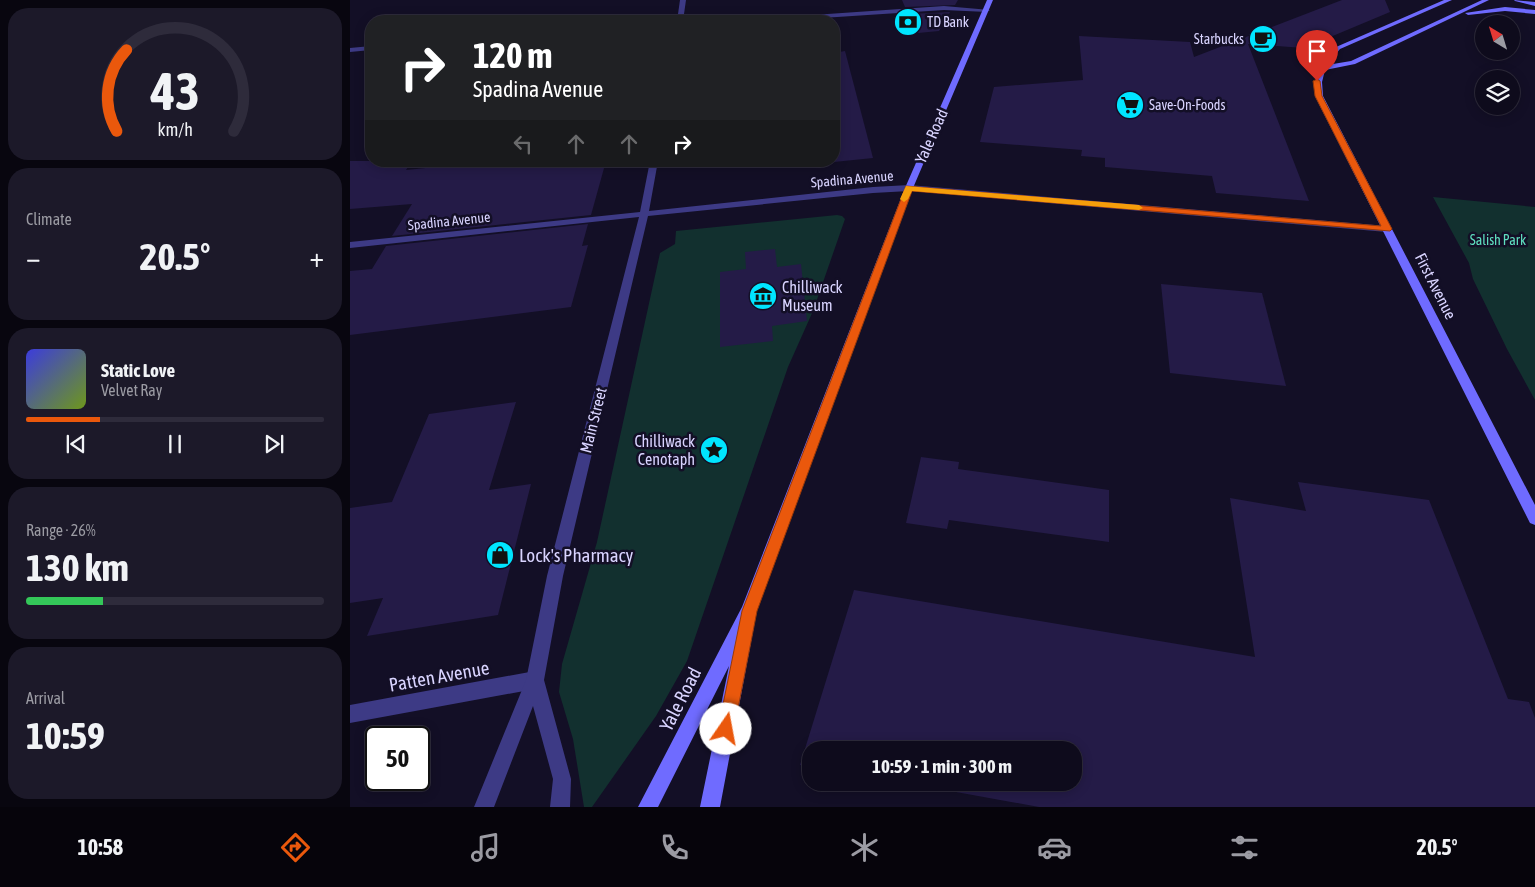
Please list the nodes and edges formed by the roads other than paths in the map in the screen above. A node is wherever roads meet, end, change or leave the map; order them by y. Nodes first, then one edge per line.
1 (683, 0) edge
2 (990, 0) edge
3 (1449, 0) edge
4 (1486, 0) edge
5 (1517, 0) edge
6 (1438, 2) edge
7 (1535, 4) edge
8 (987, 10) junction
9 (1535, 12) edge
10 (681, 15) edge
11 (840, 15) edge
12 (1451, 16) junction
13 (365, 49) edge
14 (350, 50) edge
15 (1324, 68) junction
16 (653, 167) edge
17 (909, 188) junction
18 (644, 214) junction
19 (1387, 229) junction
20 (350, 245) edge
21 (1535, 519) edge
22 (749, 611) junction
23 (536, 680) junction
24 (350, 714) edge
25 (484, 807) edge
26 (560, 807) edge
27 (648, 807) edge
28 (710, 807) edge

1 - 10 street
2 - 8 main road, Yale Road
3 - 6 main road, First Avenue
4 - 12 main road
5 - 7 main road
6 - 15 main road, First Avenue
8 - 11 street
8 - 17 main road, Yale Road
9 - 12 main road
12 - 15 main road
13 - 14 street
15 - 19 main road, First Avenue
16 - 18 street, Main Street
17 - 18 street, Spadina Avenue
17 - 19 street, Spadina Avenue
17 - 22 main road, Yale Road
18 - 20 street, Spadina Avenue
18 - 23 street, Main Street
19 - 21 main road, First Avenue
22 - 27 main road, Yale Road
22 - 28 main road, Yale Road
23 - 24 street, Patten Avenue
23 - 25 street, Main Street
23 - 26 street, Main Street

